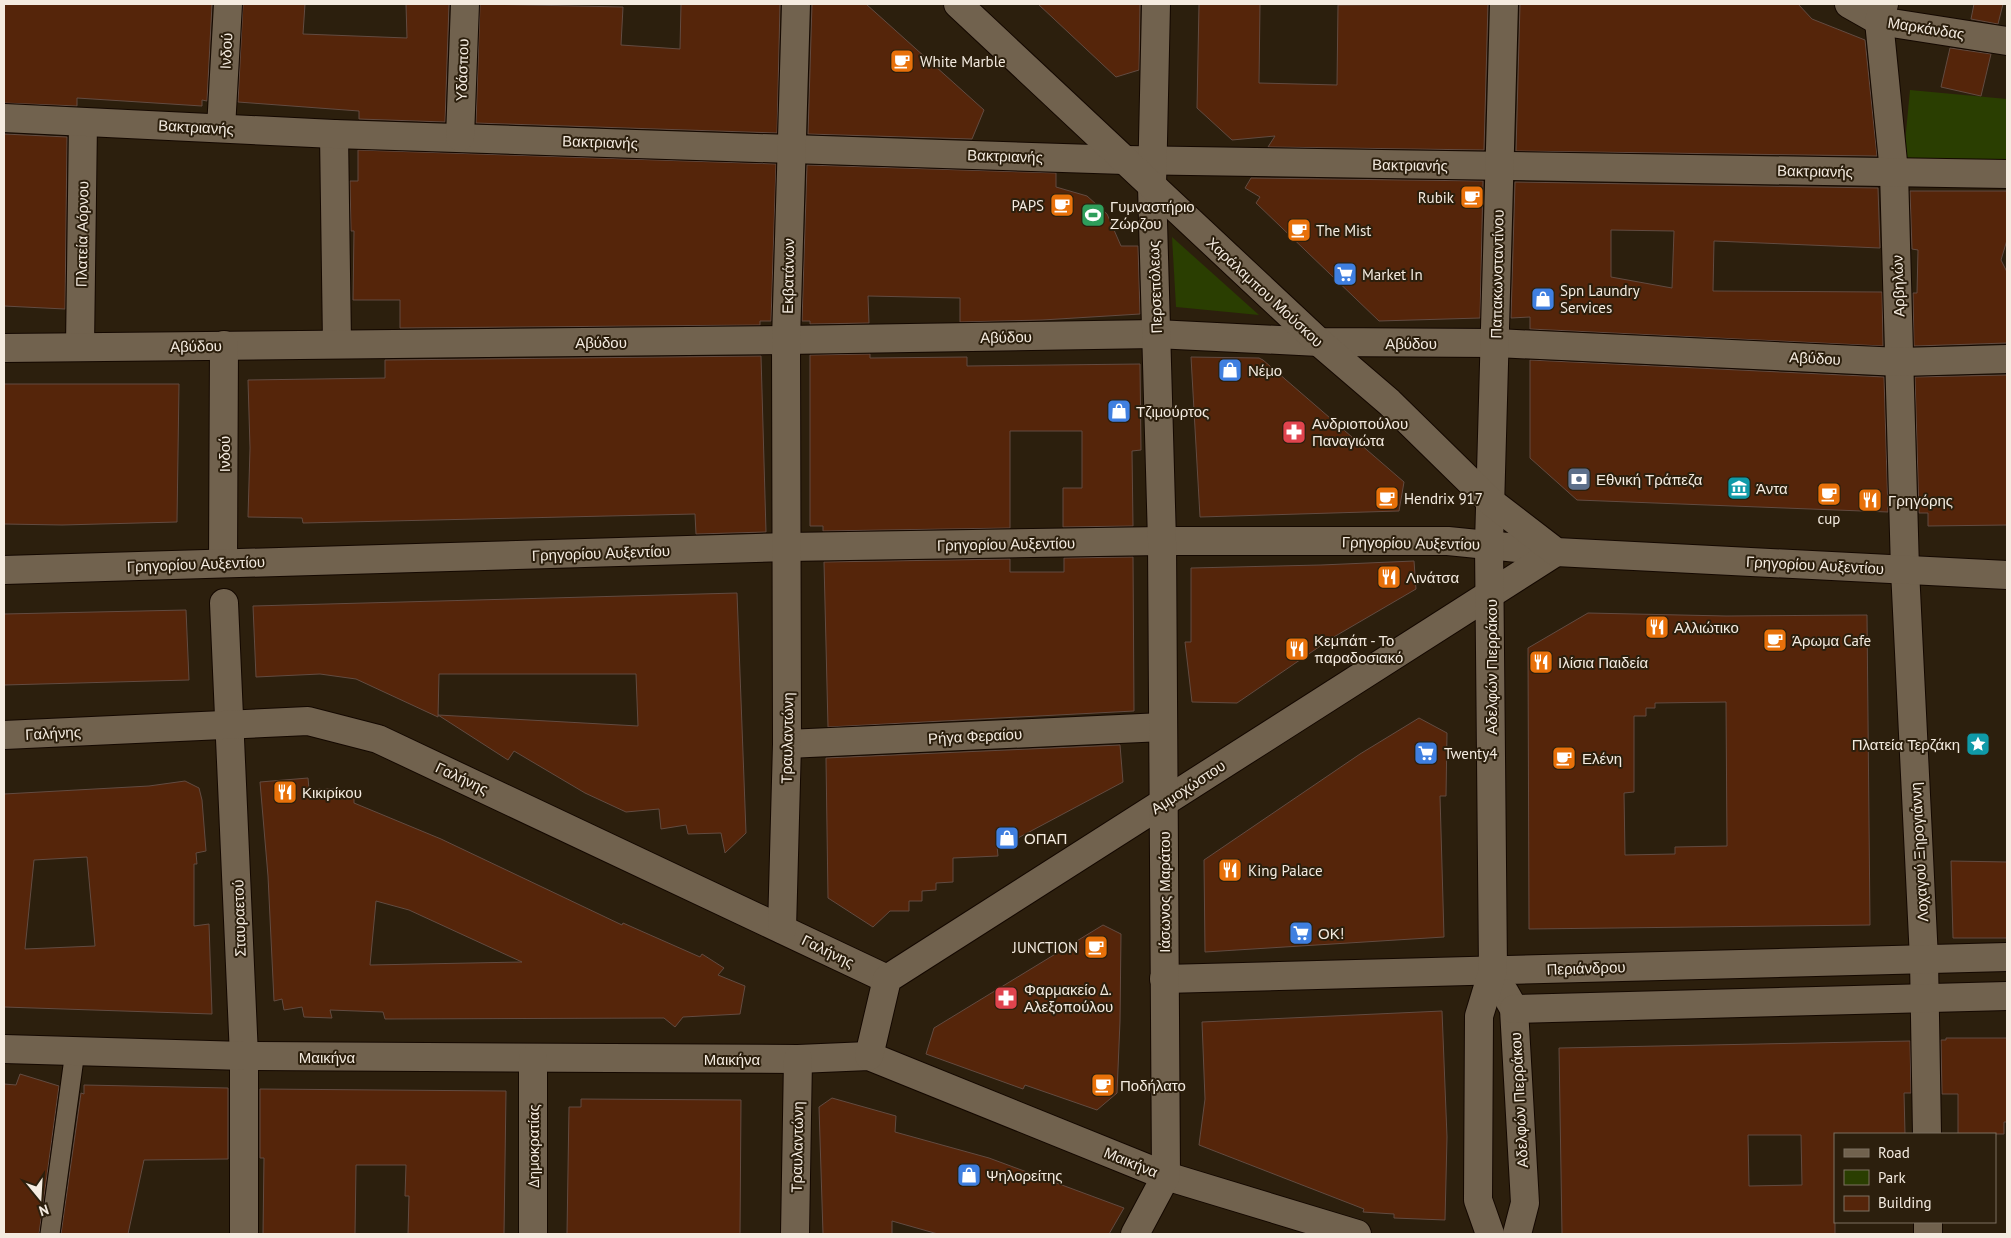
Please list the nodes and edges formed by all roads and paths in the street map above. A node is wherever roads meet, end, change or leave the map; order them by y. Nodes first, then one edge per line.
1 (228, 4) edge
2 (465, 4) edge
3 (796, 4) edge
4 (958, 4) edge
5 (1156, 4) edge
6 (1504, 4) edge
7 (1849, 4) edge
8 (1882, 12) edge
9 (2007, 41) edge
10 (4, 118) edge
11 (83, 122) junction
12 (221, 128) junction
13 (334, 134) junction
14 (460, 137) junction
15 (791, 149) junction
16 (1125, 160) junction
17 (1500, 166) junction
18 (1894, 172) junction
19 (1152, 173) junction
20 (2007, 174) edge
21 (1156, 334) junction
22 (786, 340) junction
23 (1318, 342) junction
24 (1496, 343) junction
25 (337, 344) junction
26 (224, 345) junction
27 (80, 347) junction
28 (4, 348) edge
29 (2007, 359) edge
30 (1900, 362) junction
31 (1491, 502) junction
32 (1162, 541) junction
33 (1489, 544) junction
34 (788, 548) junction
35 (1556, 552) junction
36 (223, 564) junction
37 (4, 570) edge
38 (1905, 570) junction
39 (2007, 575) edge
40 (1491, 594) junction
41 (224, 603) dead end
42 (230, 724) junction
43 (1163, 727) junction
44 (4, 736) edge
45 (787, 744) junction
46 (1164, 802) junction
47 (782, 929) junction
48 (2007, 957) edge
49 (1924, 959) junction
50 (1492, 970) junction
51 (887, 979) junction
52 (1164, 979) junction
53 (2007, 996) edge
54 (1925, 997) junction
55 (1514, 1009) junction
56 (4, 1049) edge
57 (75, 1052) junction
58 (244, 1056) junction
59 (869, 1056) junction
60 (533, 1059) junction
61 (798, 1059) junction
62 (1927, 1133) edge
63 (1166, 1176) junction
64 (50, 1234) edge
65 (244, 1234) edge
66 (533, 1234) edge
67 (795, 1234) edge
68 (1135, 1234) edge
69 (1357, 1234) edge
70 (1490, 1234) edge
71 (1516, 1234) edge

1 - 12 street, Ινδού
2 - 14 street, Υδάσπου
3 - 15 street, Εκβατάνων
4 - 16 street, Χαράλαμπου Μούσκου
5 - 19 street, Περσεπόλεως
6 - 17 street, Παπακωνσταντίνου
7 - 8 street, Μαρκάνδας
8 - 9 street, Μαρκάνδας
8 - 18 street, Αρβηλών
10 - 11 street, Βακτριανής
11 - 12 street, Βακτριανής
11 - 27 street, Πλατεία Αόρνου
12 - 13 street, Βακτριανής
13 - 14 street, Βακτριανής
13 - 25 street
14 - 15 street, Βακτριανής
15 - 16 street, Βακτριανής
15 - 22 street, Εκβατάνων
16 - 19 street, Χαράλαμπου Μούσκου
17 - 18 street, Βακτριανής
17 - 19 street, Βακτριανής
17 - 24 street, Παπακωνσταντίνου
18 - 20 street, Βακτριανής
18 - 30 street, Αρβηλών
19 - 21 street, Περσεπόλεως
19 - 23 street, Χαράλαμπου Μούσκου
21 - 22 street, Αβύδου
21 - 23 street, Αβύδου
21 - 32 street, Περσεπόλεως
22 - 25 street, Αβύδου
22 - 34 street, Εκβατάνων
23 - 24 street, Αβύδου
23 - 31 street, Χαράλαμπου Μούσκου
24 - 30 street, Αβύδου
24 - 31 street, Παπακωνσταντίνου
25 - 26 street, Αβύδου
26 - 27 street, Αβύδου
26 - 36 street, Ινδού
27 - 28 street, Αβύδου
29 - 30 street, Αβύδου
30 - 38 street, Αρβηλών
31 - 33 street, Παπακωνσταντίνου
31 - 35 street, Χαράλαμπου Μούσκου
32 - 33 street, Γρηγορίου Αυξεντίου
32 - 34 street, Γρηγορίου Αυξεντίου
32 - 43 street, Ιάσωνος Μαράτου
33 - 35 street, Γρηγορίου Αυξεντίου
33 - 40 street, Αδελφών Πιερράκου
34 - 36 street, Γρηγορίου Αυξεντίου
34 - 45 street, Τραυλαντώνη
35 - 38 street, Γρηγορίου Αυξεντίου
35 - 40 street, Αμμοχώστου
36 - 37 street, Γρηγορίου Αυξεντίου
38 - 39 street, Γρηγορίου Αυξεντίου
38 - 49 street, Λοχαγού Ξηρογιάννη
40 - 46 street, Αμμοχώστου
40 - 50 street, Αδελφών Πιερράκου
41 - 42 street, Σταυραετού
42 - 44 street, Γαλήνης
42 - 47 street, Γαλήνης
42 - 58 street, Σταυραετού
43 - 45 street, Ρήγα Φεραίου
43 - 46 street, Ιάσωνος Μαράτου
45 - 47 street, Τραυλαντώνη
46 - 51 street, Αμμοχώστου
46 - 52 street, Ιάσωνος Μαράτου
47 - 51 street, Γαλήνης
48 - 49 street, Περιάνδρου
49 - 50 street, Περιάνδρου
49 - 54 street, Λοχαγού Ξηρογιάννη
50 - 52 street, Περιάνδρου
50 - 55 street, Αδελφών Πιερράκου
50 - 70 street, Αδελφών Πιερράκου
51 - 59 street
52 - 63 street, Ιάσωνος Μαράτου
53 - 54 street
54 - 55 street
54 - 62 street, Λοχαγού Ξηρογιάννη
55 - 71 street, Αδελφών Πιερράκου
56 - 57 street, Μαικήνα
57 - 58 street, Μαικήνα
57 - 64 lane
58 - 60 street, Μαικήνα
58 - 65 street, Σταυραετού
59 - 61 street, Μαικήνα
59 - 63 street, Μαικήνα
60 - 61 street, Μαικήνα
60 - 66 street, Δημοκρατίας
61 - 67 street, Τραυλαντώνη
63 - 68 street, Ιάσωνος Μαράτου
63 - 69 street, Μαικήνα

